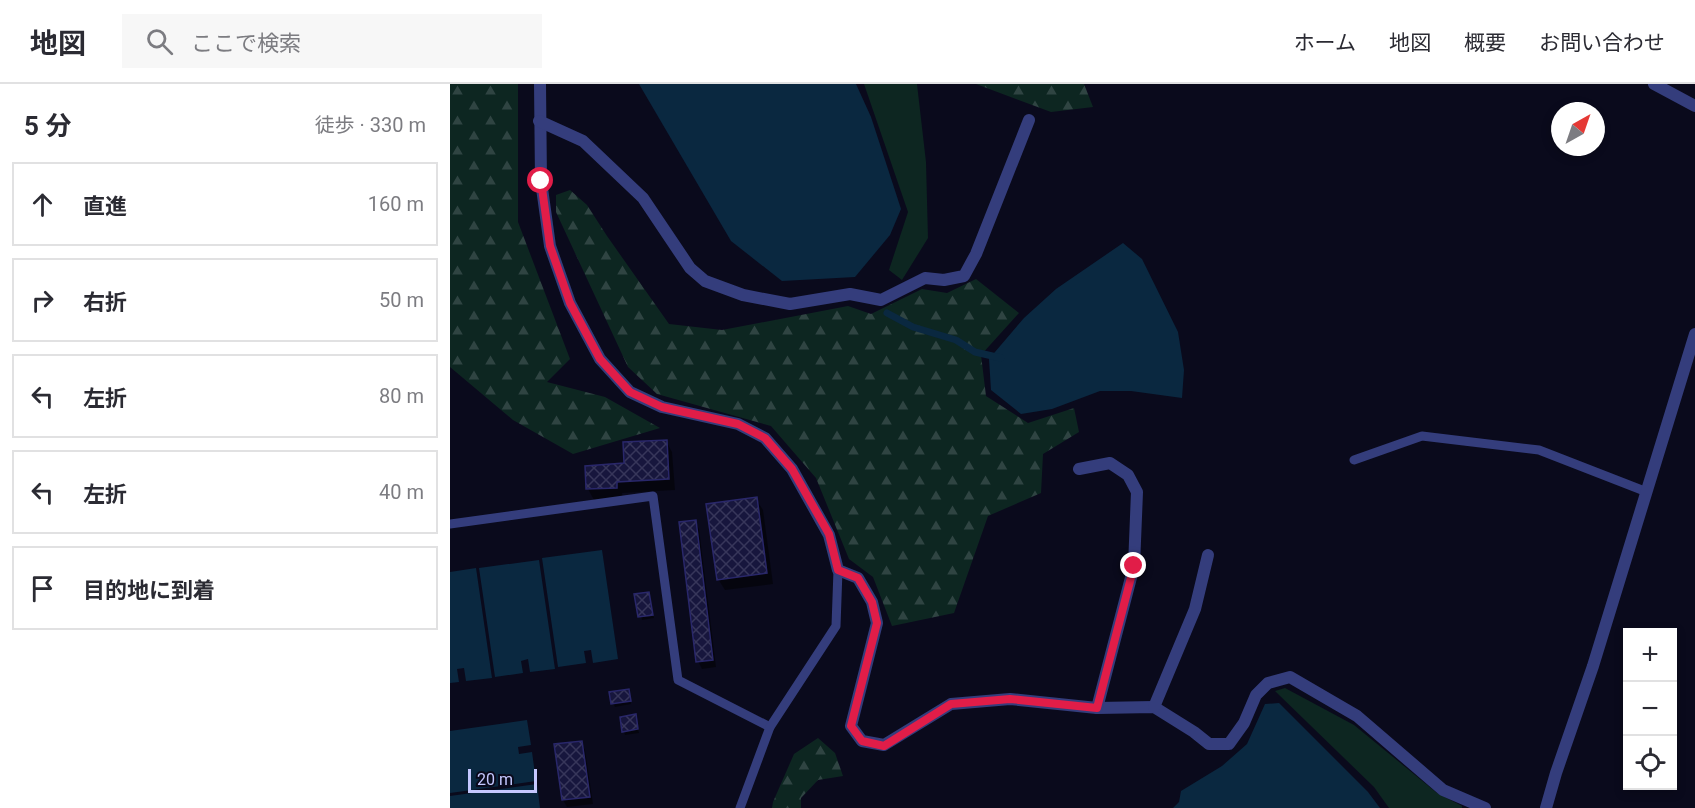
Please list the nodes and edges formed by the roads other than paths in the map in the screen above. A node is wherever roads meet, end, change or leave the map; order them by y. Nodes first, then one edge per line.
1 (540, 84) edge
2 (1654, 84) edge
3 (1695, 106) edge
4 (1029, 120) dead end
5 (539, 121) junction
6 (1695, 334) edge
7 (1354, 460) dead end
8 (1079, 469) dead end
9 (1647, 492) junction
10 (450, 524) edge
11 (1208, 555) dead end
12 (838, 570) junction
13 (1154, 707) junction
14 (1097, 708) junction
15 (770, 727) junction
16 (741, 808) edge
17 (1485, 808) edge
18 (1546, 808) edge

1 - 5 street
2 - 3 street
4 - 5 street
5 - 12 street
6 - 9 street
7 - 9 lane
8 - 14 street
9 - 18 street
10 - 15 lane
11 - 13 street
12 - 14 street
12 - 15 lane
13 - 14 street
13 - 17 street
15 - 16 lane

